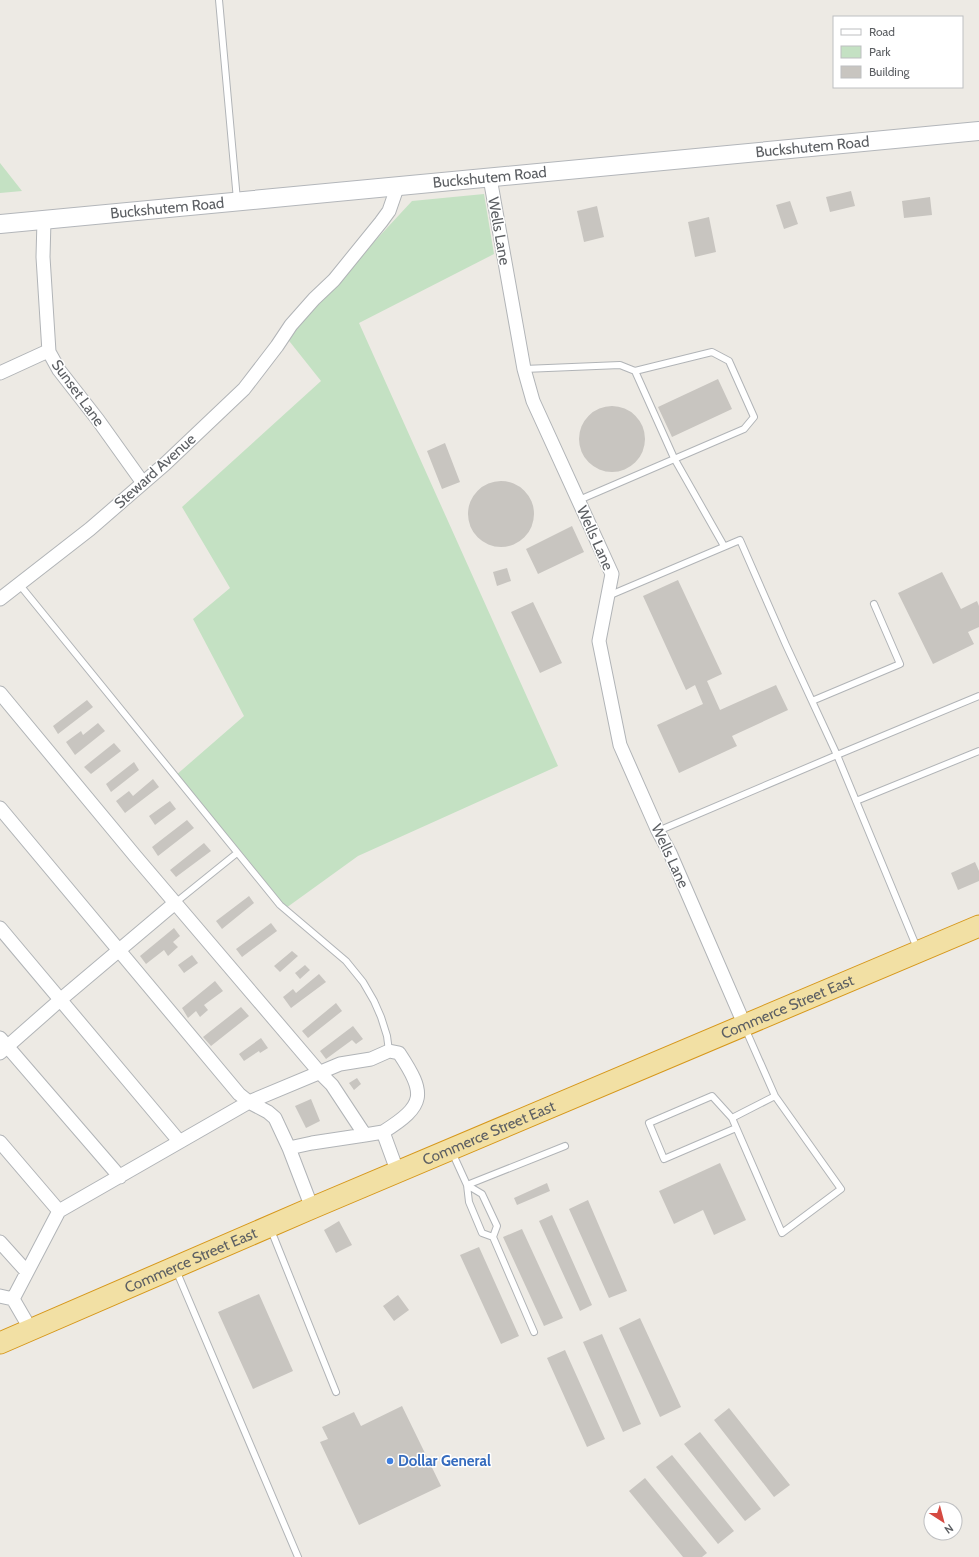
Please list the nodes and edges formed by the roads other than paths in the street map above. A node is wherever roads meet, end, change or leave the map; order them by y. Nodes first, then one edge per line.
1 (219, 0) edge
2 (979, 131) edge
3 (490, 178) junction
4 (398, 186) junction
5 (238, 202) junction
6 (44, 220) junction
7 (0, 224) edge
8 (48, 350) junction
9 (524, 369) junction
10 (635, 371) junction
11 (0, 373) edge
12 (674, 458) junction
13 (143, 483) junction
14 (579, 500) junction
15 (724, 546) junction
16 (19, 584) junction
17 (608, 596) junction
18 (0, 599) edge
19 (874, 604) dead end
20 (0, 693) edge
21 (979, 696) edge
22 (812, 701) junction
23 (979, 751) edge
24 (837, 755) junction
25 (856, 800) junction
26 (0, 808) edge
27 (658, 831) junction
28 (237, 853) junction
29 (176, 903) junction
30 (979, 926) edge
31 (0, 928) edge
32 (118, 951) junction
33 (918, 952) junction
34 (60, 1000) junction
35 (744, 1026) junction
36 (3, 1046) edge
37 (389, 1051) junction
38 (320, 1073) junction
39 (775, 1096) junction
40 (249, 1102) junction
41 (732, 1118) junction
42 (736, 1128) junction
43 (383, 1132) junction
44 (364, 1135) junction
45 (179, 1141) junction
46 (0, 1142) edge
47 (565, 1146) dead end
48 (289, 1148) junction
49 (452, 1150) junction
50 (398, 1172) junction
51 (120, 1177) junction
52 (467, 1185) junction
53 (312, 1208) junction
54 (59, 1211) junction
55 (270, 1226) junction
56 (493, 1237) junction
57 (0, 1242) edge
58 (175, 1268) junction
59 (27, 1272) junction
60 (0, 1296) edge
61 (14, 1299) junction
62 (31, 1330) junction
63 (534, 1332) dead end
64 (0, 1343) edge
65 (336, 1392) dead end
66 (298, 1557) edge

1 - 5 lane
2 - 3 main road, Buckshutem Road
3 - 4 main road, Buckshutem Road
3 - 9 street, Wells Lane
4 - 5 main road, Buckshutem Road
4 - 13 street, Steward Avenue
5 - 6 main road, Buckshutem Road
6 - 7 main road, Buckshutem Road
6 - 8 street, Sunset Lane
8 - 11 street
8 - 13 street, Sunset Lane
9 - 10 lane
9 - 14 street, Wells Lane
10 - 12 lane
10 - 12 lane
12 - 14 lane
12 - 15 lane
13 - 16 street, Steward Avenue
14 - 17 street, Wells Lane
15 - 17 lane
15 - 22 lane
16 - 18 street, Steward Avenue
16 - 28 lane
17 - 27 street, Wells Lane
19 - 22 lane
20 - 29 street
21 - 24 lane
22 - 24 lane
23 - 25 lane
24 - 25 lane
24 - 27 lane
25 - 33 lane
26 - 32 street
27 - 35 street, Wells Lane
28 - 29 lane
28 - 37 lane
29 - 32 street
29 - 38 street
30 - 33 highway, Commerce Street East
31 - 34 street
32 - 34 street
32 - 40 street
33 - 35 highway, Commerce Street East
34 - 36 street
34 - 45 street
35 - 39 lane
35 - 49 highway, Commerce Street East
36 - 51 street
37 - 38 street
37 - 43 street
38 - 40 street
38 - 44 street
39 - 41 lane
39 - 42 lane
40 - 45 street
40 - 48 street
41 - 42 lane
41 - 42 lane
43 - 44 street
43 - 50 street
44 - 48 street
45 - 51 street
46 - 54 street
47 - 52 lane
48 - 53 street
49 - 50 highway, Commerce Street East
49 - 52 lane
50 - 53 highway, Commerce Street East
51 - 54 street
52 - 56 lane
52 - 56 lane
53 - 55 highway, Commerce Street East
54 - 59 street
55 - 58 highway, Commerce Street East
55 - 65 lane
56 - 63 lane
57 - 59 street
58 - 62 highway, Commerce Street East
58 - 66 lane
59 - 61 street
60 - 61 street
61 - 62 street
62 - 64 highway, Commerce Street East

